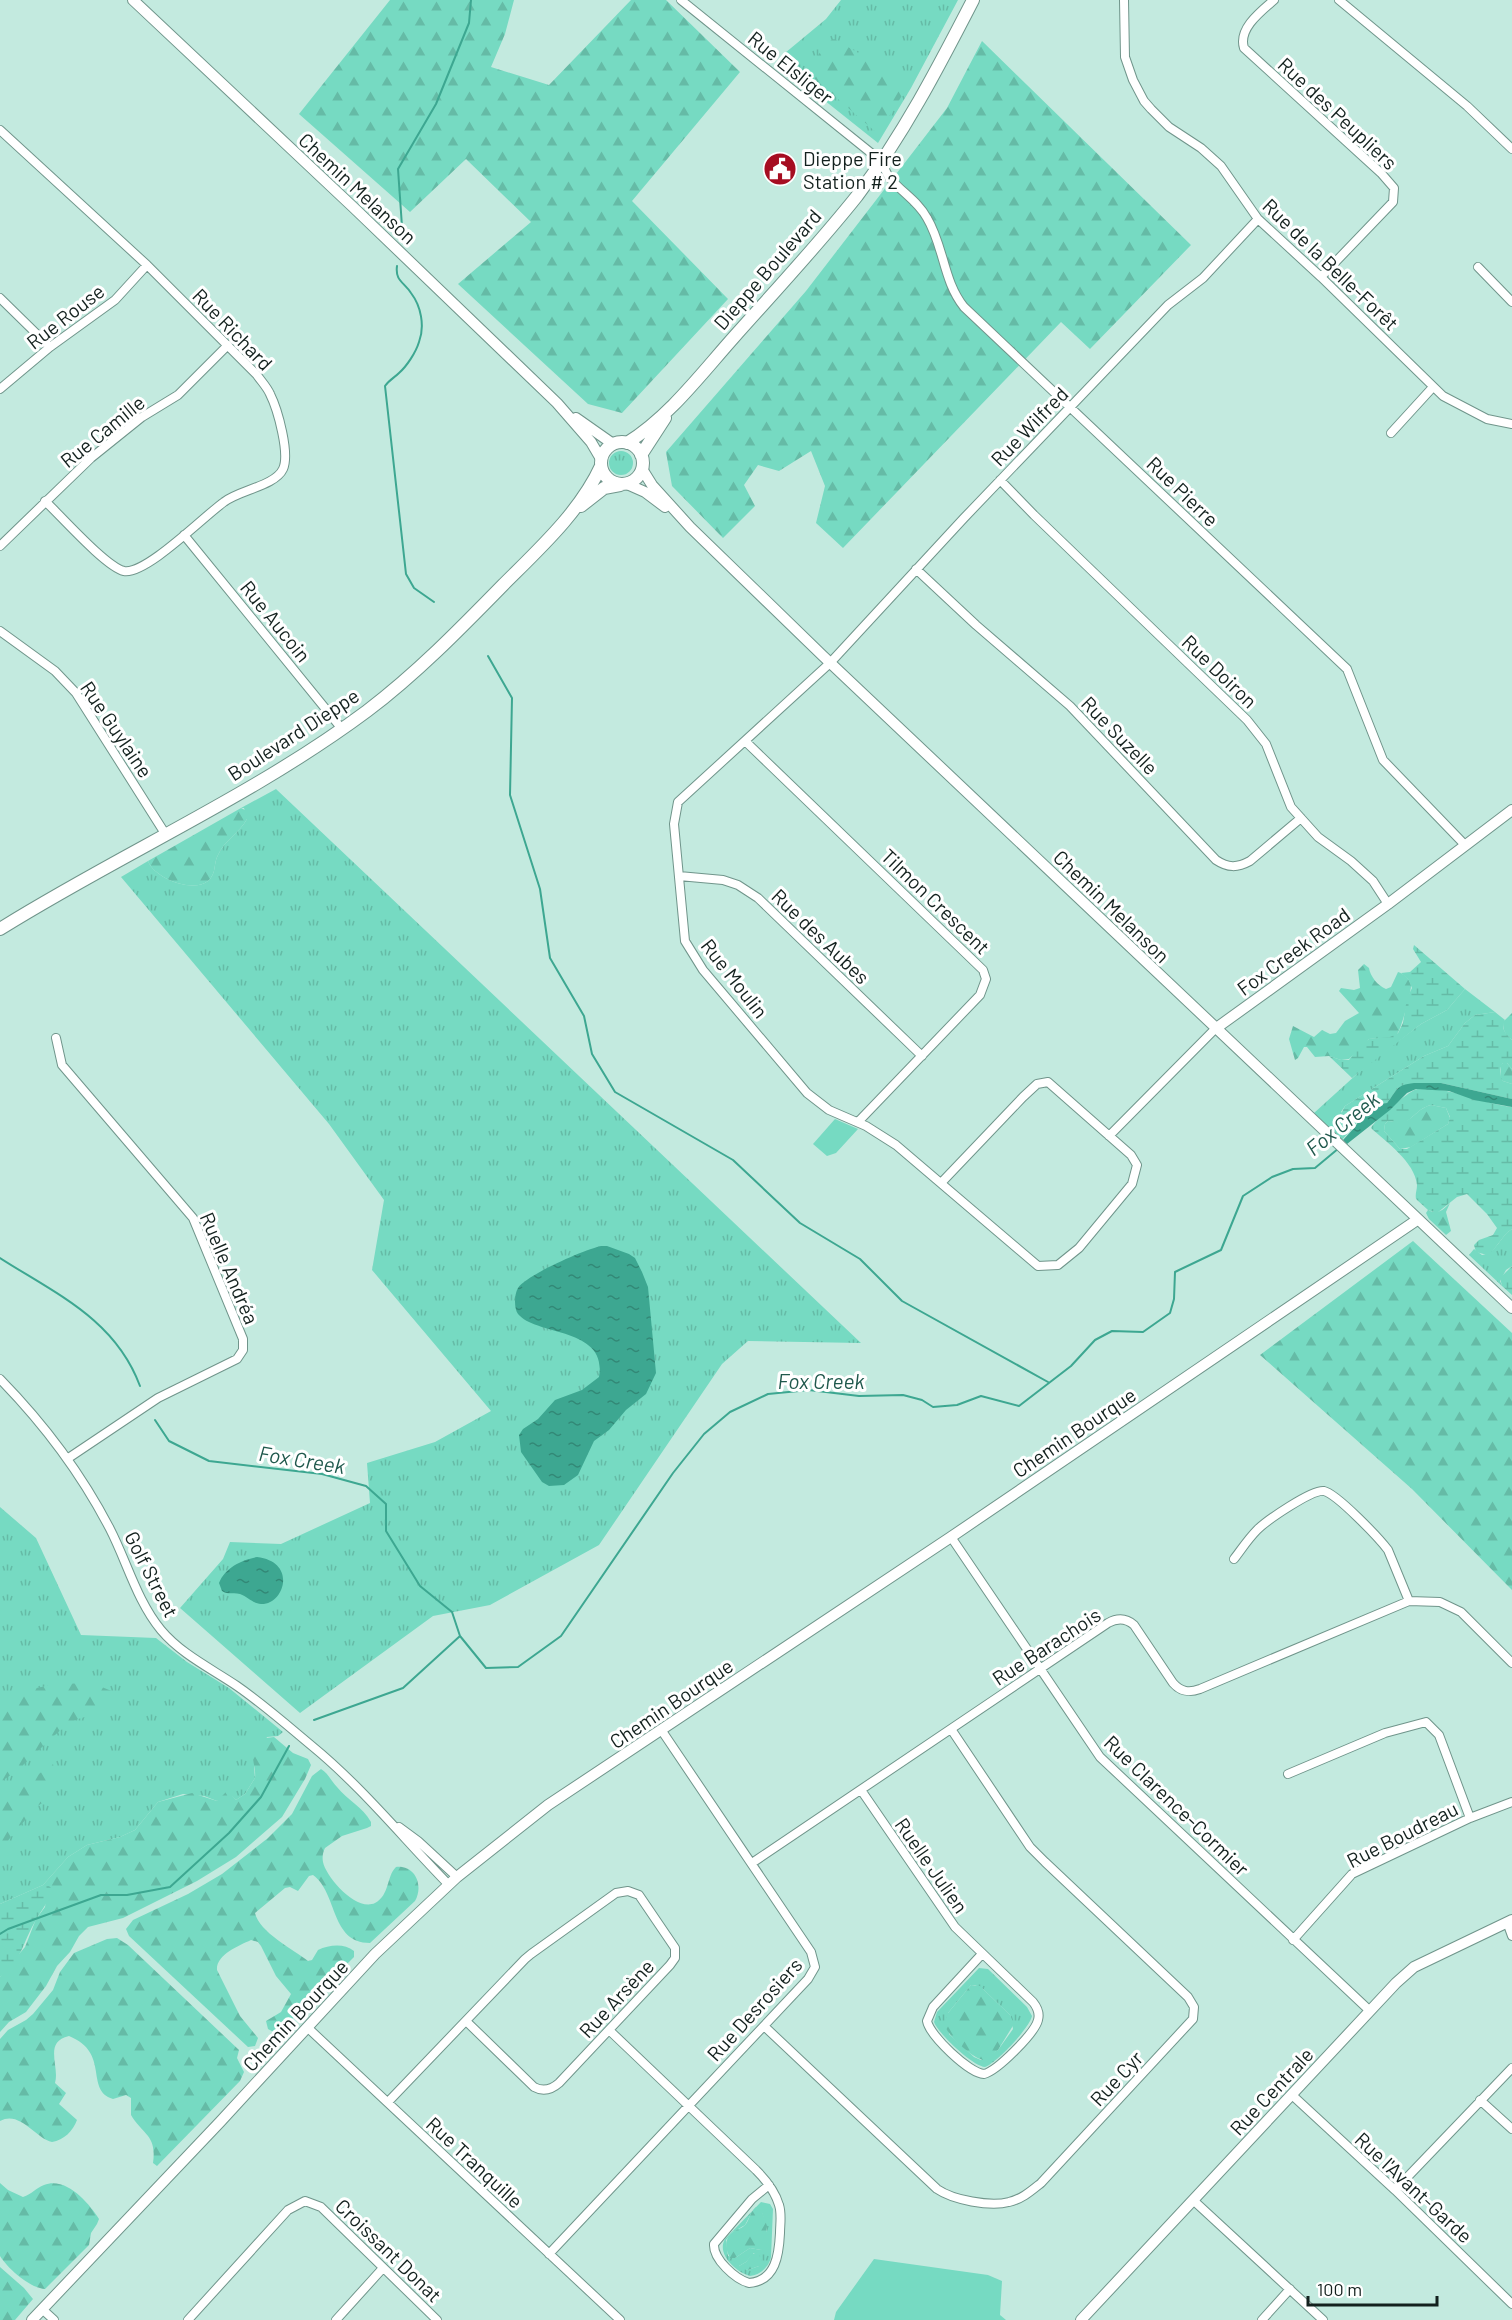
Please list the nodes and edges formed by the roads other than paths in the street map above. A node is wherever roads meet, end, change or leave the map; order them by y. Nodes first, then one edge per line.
1 (133, 0) edge
2 (681, 0) edge
3 (973, 0) edge
4 (1124, 0) edge
5 (1274, 0) edge
6 (1339, 0) edge
7 (0, 130) edge
8 (1512, 148) edge
9 (881, 161) junction
10 (1258, 219) junction
11 (147, 266) junction
12 (1478, 267) dead end
13 (1321, 277) junction
14 (0, 298) edge
15 (1512, 302) edge
16 (228, 345) junction
17 (50, 347) junction
18 (1433, 387) junction
19 (0, 389) edge
20 (557, 403) junction
21 (674, 404) junction
22 (1071, 407) junction
23 (1512, 424) edge
24 (1391, 433) dead end
25 (627, 443) junction
26 (613, 444) junction
27 (641, 455) junction
28 (601, 463) junction
29 (642, 469) junction
30 (1000, 480) junction
31 (624, 484) junction
32 (45, 501) junction
33 (566, 518) junction
34 (690, 527) junction
35 (184, 535) junction
36 (0, 546) edge
37 (916, 569) junction
38 (0, 631) edge
39 (830, 663) junction
40 (342, 729) junction
41 (745, 741) junction
42 (1512, 810) edge
43 (1301, 818) junction
44 (166, 835) junction
45 (1465, 844) junction
46 (679, 876) junction
47 (1388, 904) junction
48 (0, 929) edge
49 (1215, 1029) junction
50 (56, 1038) dead end
51 (922, 1056) junction
52 (858, 1122) junction
53 (1109, 1136) junction
54 (941, 1183) junction
55 (1418, 1220) junction
56 (1512, 1308) edge
57 (0, 1379) edge
58 (68, 1459) junction
59 (951, 1538) junction
60 (1234, 1560) dead end
61 (1408, 1601) junction
62 (1512, 1663) edge
63 (1039, 1670) junction
64 (951, 1729) junction
65 (663, 1731) junction
66 (1288, 1774) dead end
67 (861, 1790) junction
68 (1512, 1802) edge
69 (1470, 1818) junction
70 (391, 1821) junction
71 (752, 1863) junction
72 (458, 1877) junction
73 (449, 1885) junction
74 (1509, 1921) edge
75 (1512, 1936) edge
76 (1293, 1940) junction
77 (982, 1954) junction
78 (1370, 2011) junction
79 (466, 2021) junction
80 (764, 2026) junction
81 (308, 2028) junction
82 (609, 2031) junction
83 (1512, 2068) edge
84 (1292, 2095) junction
85 (1480, 2100) junction
86 (388, 2102) junction
87 (688, 2106) junction
88 (1512, 2129) edge
89 (769, 2186) junction
90 (1395, 2190) junction
91 (1193, 2200) junction
92 (549, 2254) junction
93 (383, 2268) junction
94 (1290, 2289) junction
95 (1512, 2304) edge
96 (42, 2309) junction
97 (32, 2320) edge
98 (54, 2320) edge
99 (188, 2320) edge
100 (336, 2320) edge
101 (437, 2320) edge
102 (620, 2320) edge
103 (1081, 2320) edge
104 (1262, 2320) edge
105 (1323, 2320) edge

1 - 20 street, Chemin Melanson
2 - 9 street, Rue Elsliger
3 - 9 main road, Dieppe Boulevard
4 - 10 street, Rue de la Belle-Forêt
5 - 13 street, Rue des Peupliers
6 - 8 street
7 - 11 street, Rue Richard
9 - 21 main road, Dieppe Boulevard
9 - 22 street, Rue Pierre
10 - 13 street, Rue de la Belle-Forêt
10 - 22 street, Rue Wilfred
11 - 16 street, Rue Richard
11 - 17 street, Rue Rouse
12 - 15 street
13 - 18 street, Rue de la Belle-Forêt
14 - 17 street
16 - 32 street, Rue Camille
16 - 35 street, Rue Richard
17 - 19 street, Rue Rouse
18 - 23 street, Rue de la Belle-Forêt
18 - 24 street
20 - 26 street
20 - 28 street
21 - 25 main road
21 - 27 main road
22 - 30 street, Rue Wilfred
22 - 45 street, Rue Pierre
25 - 26 main road
25 - 27 main road
26 - 28 main road
27 - 29 main road
28 - 31 main road
28 - 33 main road
29 - 31 main road
29 - 34 street
30 - 37 street, Rue Wilfred
30 - 43 street, Rue Doiron
31 - 33 main road
31 - 34 street
32 - 35 street, Rue Richard
32 - 36 street, Rue Camille
33 - 40 main road, Boulevard Dieppe
34 - 39 street, Chemin Melanson
35 - 40 street, Rue Aucoin
37 - 39 street, Rue Wilfred
37 - 43 street, Rue Suzelle
38 - 44 street, Rue Guylaine
39 - 41 street, Rue Moulin
39 - 49 street, Chemin Melanson
40 - 44 main road, Boulevard Dieppe
41 - 46 street, Rue Moulin
41 - 51 street, Tilmon Crescent
42 - 45 street, Fox Creek Road
43 - 47 street, Rue Doiron
44 - 48 main road, Boulevard Dieppe
45 - 47 street, Fox Creek Road
46 - 51 street, Rue des Aubes
46 - 52 street, Rue Moulin
47 - 49 street, Fox Creek Road
49 - 53 street, Fox Creek Road
49 - 55 street, Chemin Melanson
50 - 58 street, Ruelle Andréa
51 - 52 street, Tilmon Crescent
52 - 54 street, Rue Moulin
53 - 54 street, Rue Moulin
53 - 54 street, Rue Moulin
55 - 56 street, Chemin Melanson
55 - 59 street, Chemin Bourque
57 - 58 street, Golf Street
58 - 70 street, Golf Street
59 - 63 street, Rue Clarence-Cormier
59 - 65 street, Chemin Bourque
60 - 61 street
61 - 62 street, Rue Barachois
61 - 63 street, Rue Barachois
63 - 64 street, Rue Barachois
63 - 76 street, Rue Clarence-Cormier
64 - 67 street, Rue Barachois
64 - 80 street, Rue Cyr
65 - 71 street, Rue Desrosiers
65 - 72 street, Chemin Bourque
66 - 69 street
67 - 71 street, Rue Barachois
67 - 77 street, Ruelle Julien
68 - 69 street, Rue Boudreau
69 - 76 street, Rue Boudreau
70 - 72 street, Golf Street
70 - 73 street, Golf Street
71 - 80 street, Rue Desrosiers
72 - 73 street, Chemin Bourque
73 - 81 street, Chemin Bourque
74 - 75 street
74 - 78 street, Rue Centrale
76 - 78 street, Rue Clarence-Cormier
77 - 77 street, Ruelle Julien
78 - 84 street, Rue Centrale
79 - 82 street, Rue Arsène
79 - 82 street, Rue Arsène
79 - 86 street, Rue Arsène
80 - 87 street, Rue Desrosiers
81 - 86 street, Rue Tranquille
81 - 96 street, Chemin Bourque
82 - 87 street
83 - 85 street
84 - 90 street, Rue l'Avant-Garde
84 - 91 street, Rue Centrale
85 - 88 street
85 - 90 street
86 - 92 street, Rue Tranquille
87 - 89 street
87 - 92 street, Rue Desrosiers
89 - 89 street
90 - 95 street, Rue l'Avant-Garde
91 - 94 street
91 - 103 street, Rue Centrale
92 - 102 street, Rue Tranquille
93 - 99 street, Croissant Donat
93 - 100 street
93 - 101 street, Croissant Donat
94 - 104 street
94 - 105 street
96 - 97 street, Chemin Bourque
96 - 98 street

